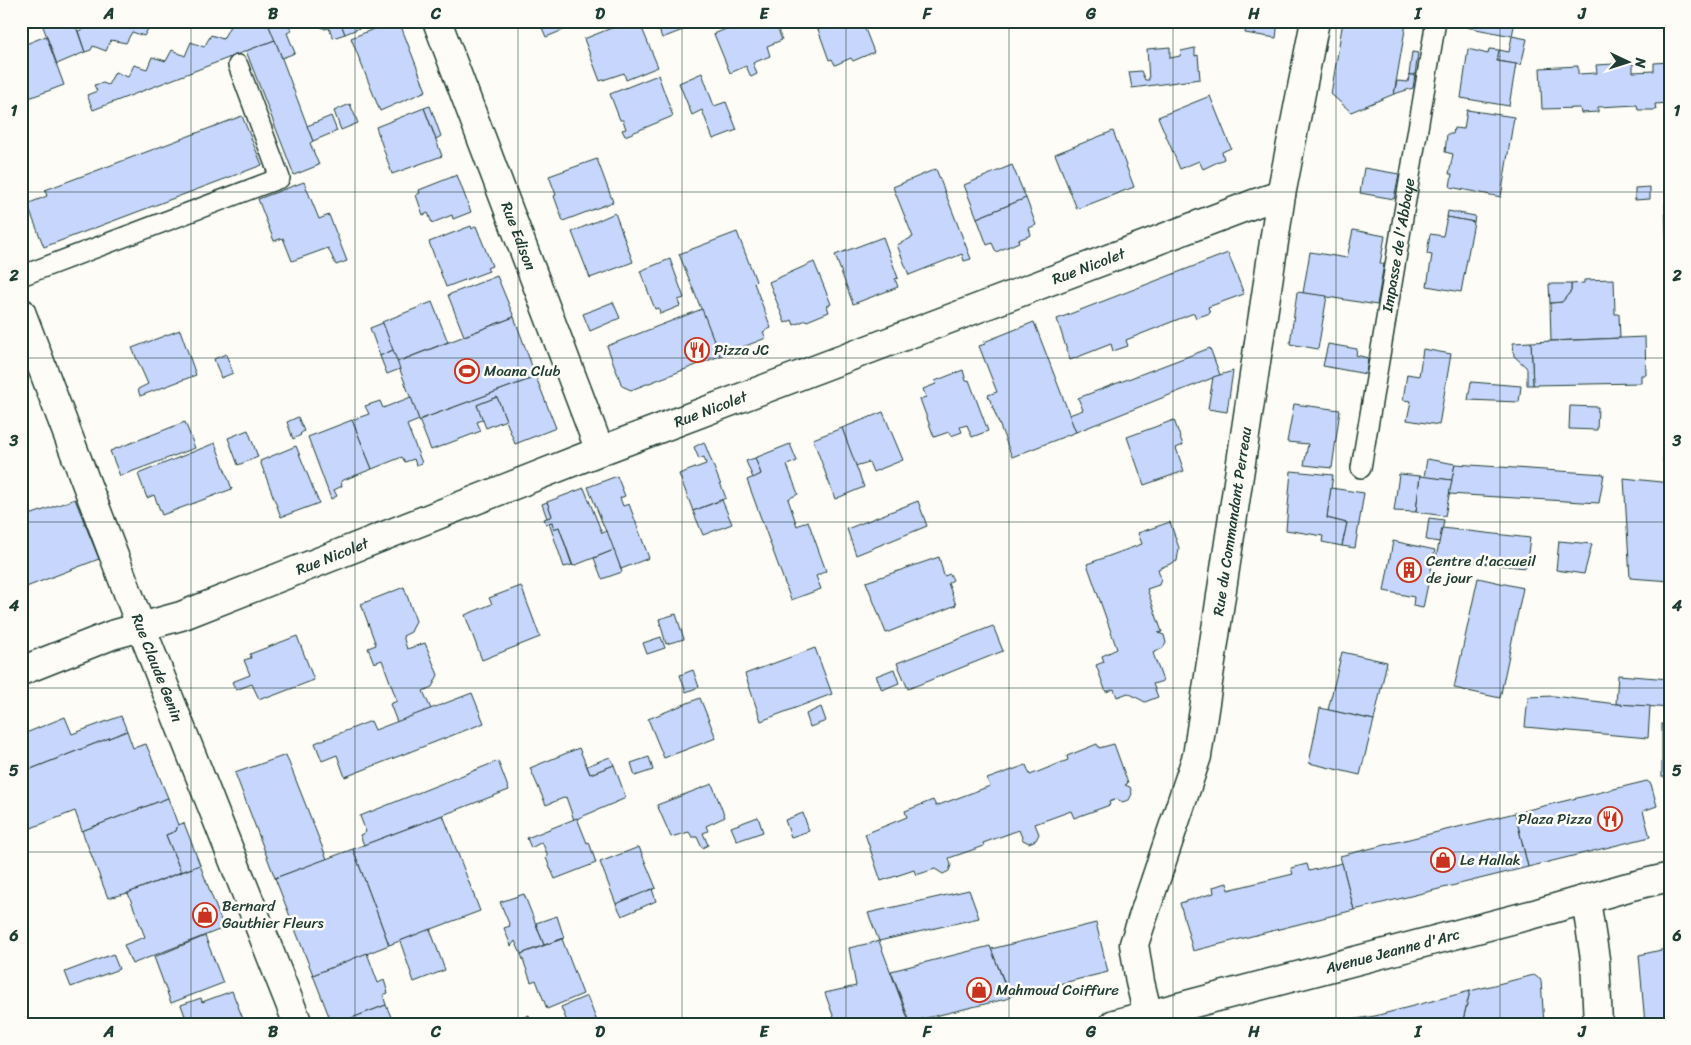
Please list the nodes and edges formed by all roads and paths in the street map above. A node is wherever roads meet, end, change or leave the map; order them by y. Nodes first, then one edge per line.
1 (437, 21) edge
2 (1315, 21) edge
3 (1436, 21) edge
4 (238, 64) dead end
5 (1281, 195) junction
6 (21, 276) edge
7 (21, 312) edge
8 (600, 451) junction
9 (1361, 468) dead end
10 (141, 627) junction
11 (21, 671) edge
12 (1670, 877) edge
13 (1586, 900) junction
14 (1148, 1014) junction
15 (298, 1024) edge
16 (1114, 1024) edge
17 (1598, 1024) edge

1 - 8 street, Rue Edison
2 - 5 street, Rue du Commandant Perreau
3 - 9 lane, Impasse de l'Abbaye
4 - 6 lane
5 - 8 street, Rue Nicolet
5 - 14 street, Rue du Commandant Perreau
7 - 10 street, Rue Claude Genin
8 - 10 street, Rue Nicolet
10 - 11 street, Rue Nicolet
10 - 15 street, Rue Claude Genin
12 - 13 street, Avenue Jeanne d'Arc
13 - 14 street, Avenue Jeanne d'Arc
13 - 17 street
14 - 16 street, Avenue Jeanne d'Arc

